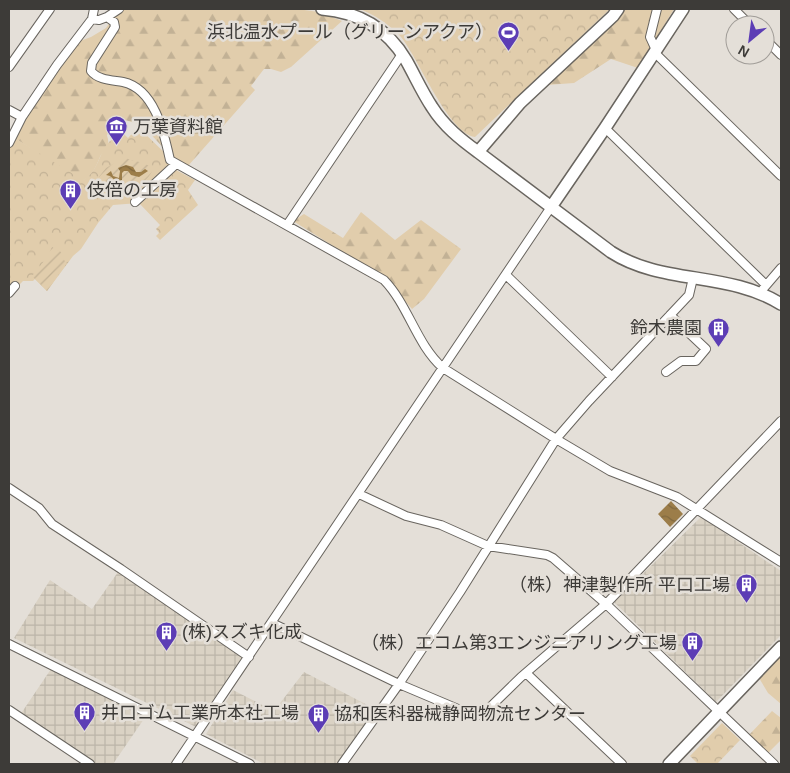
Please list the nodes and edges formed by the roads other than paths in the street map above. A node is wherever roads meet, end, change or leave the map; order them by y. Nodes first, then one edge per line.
1 (50, 9) edge
2 (94, 9) edge
3 (119, 9) edge
4 (322, 9) edge
5 (618, 9) edge
6 (657, 9) edge
7 (683, 9) edge
8 (107, 17) junction
9 (92, 19) junction
10 (655, 51) junction
11 (402, 54) junction
12 (9, 67) edge
13 (9, 110) edge
14 (22, 117) junction
15 (605, 128) junction
16 (9, 143) edge
17 (478, 152) junction
18 (176, 164) junction
19 (781, 176) edge
20 (135, 202) dead end
21 (551, 207) junction
22 (287, 225) junction
23 (781, 268) edge
24 (506, 275) junction
25 (693, 278) junction
26 (15, 286) dead end
27 (763, 289) junction
28 (9, 293) edge
29 (781, 304) edge
30 (670, 315) junction
31 (443, 368) junction
32 (666, 372) dead end
33 (612, 376) junction
34 (781, 421) edge
35 (556, 439) junction
36 (9, 488) edge
37 (359, 494) junction
38 (698, 509) junction
39 (488, 546) junction
40 (781, 562) edge
41 (606, 604) junction
42 (272, 623) junction
43 (9, 644) edge
44 (781, 646) edge
45 (249, 657) junction
46 (526, 673) junction
47 (399, 684) junction
48 (9, 710) edge
49 (719, 712) junction
50 (195, 737) junction
51 (90, 764) edge
52 (176, 764) edge
53 (250, 764) edge
54 (342, 764) edge
55 (622, 764) edge
56 (669, 764) edge
57 (774, 764) edge

1 - 12 street
2 - 9 street
3 - 8 street
4 - 11 street
5 - 17 street
6 - 10 street
7 - 10 street
8 - 9 street
8 - 18 street
9 - 14 street
10 - 15 street
10 - 19 street
11 - 17 street
11 - 22 street
13 - 14 street
14 - 16 street
15 - 21 street
15 - 27 street
17 - 21 street
18 - 20 street
18 - 22 street
21 - 24 street
21 - 25 street
22 - 31 street
23 - 27 street
24 - 31 street
24 - 33 street
25 - 27 street
25 - 30 street
26 - 28 street
27 - 29 street
30 - 32 street
30 - 33 street
31 - 35 street
31 - 37 street
33 - 35 street
34 - 38 street
35 - 38 street
35 - 39 street
36 - 45 street
37 - 39 street
37 - 42 street
38 - 40 street
38 - 41 street
39 - 41 street
39 - 47 street
41 - 46 street
41 - 49 street
42 - 45 street
42 - 47 street
43 - 50 street
44 - 49 street
45 - 50 street
46 - 47 street
46 - 55 street
47 - 54 street
48 - 51 street
49 - 56 street
49 - 57 street
50 - 52 street
50 - 53 street

